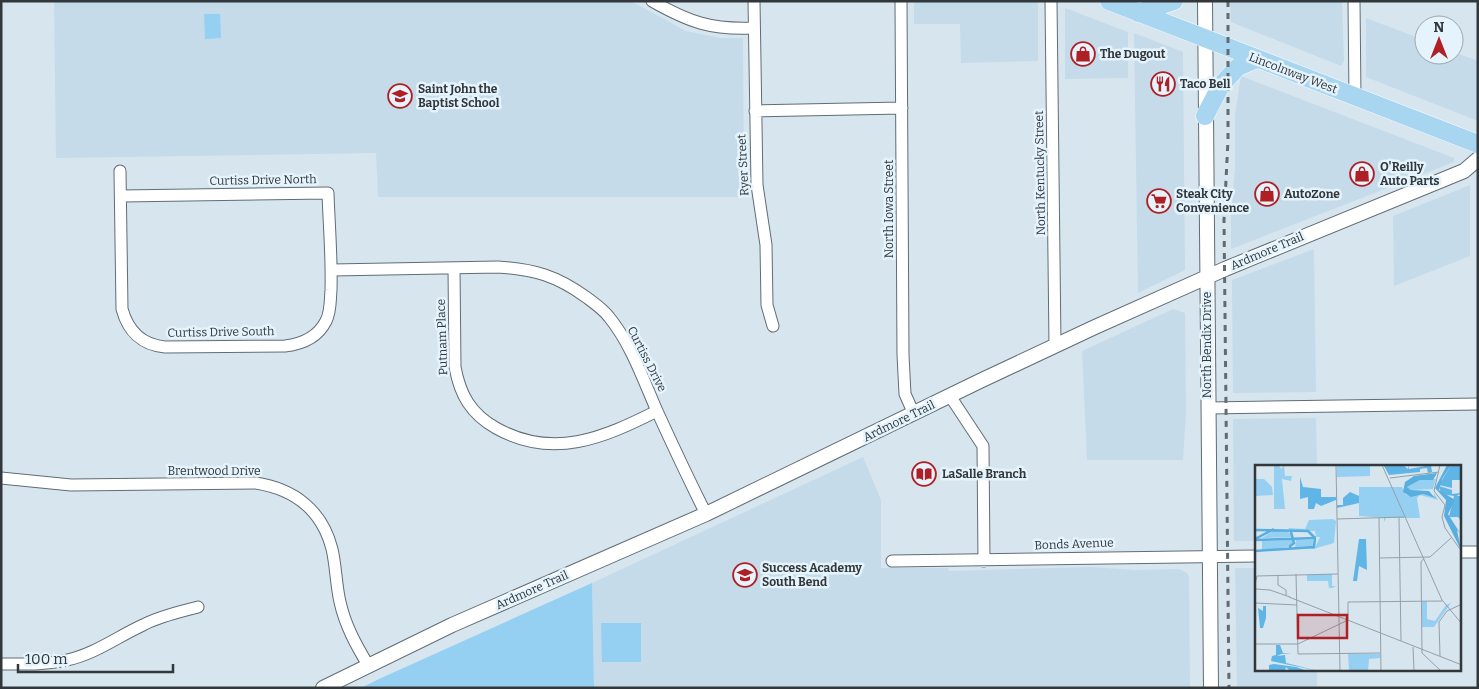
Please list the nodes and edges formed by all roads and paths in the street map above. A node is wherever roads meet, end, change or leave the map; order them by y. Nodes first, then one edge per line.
1 (652, 1) edge
2 (754, 1) edge
3 (901, 1) edge
4 (1051, 1) edge
5 (1109, 1) edge
6 (1174, 1) edge
7 (1205, 1) edge
8 (1354, 1) edge
9 (1138, 12) junction
10 (754, 28) junction
11 (1205, 39) junction
12 (1257, 59) junction
13 (1355, 98) junction
14 (902, 108) junction
15 (755, 112) junction
16 (1205, 116) junction
17 (1478, 144) edge
18 (1478, 159) edge
19 (120, 171) dead end
20 (122, 196) junction
21 (454, 268) junction
22 (332, 270) junction
23 (1207, 277) junction
24 (773, 326) dead end
25 (1055, 345) junction
26 (950, 396) junction
27 (1478, 404) edge
28 (1208, 408) junction
29 (658, 411) junction
30 (914, 414) junction
31 (1, 478) edge
32 (706, 514) junction
33 (1462, 552) edge
34 (1478, 552) edge
35 (1210, 556) junction
36 (1255, 556) edge
37 (984, 560) junction
38 (892, 561) dead end
39 (198, 607) dead end
40 (1, 664) edge
41 (368, 665) junction
42 (323, 688) edge
43 (1211, 688) edge

1 - 10 street
2 - 10 street, Ryer Street
3 - 14 street, North Iowa Street
4 - 25 street, North Kentucky Street
5 - 9 main road, Lincolnway West
6 - 9 main road
7 - 11 street, North Bendix Drive
8 - 13 street
9 - 11 main road, Lincolnway West
10 - 15 street, Ryer Street
11 - 12 main road, Lincolnway West
11 - 16 street, North Bendix Drive
12 - 13 main road, Lincolnway West
12 - 16 main road
13 - 17 main road, Lincolnway West
14 - 15 street
14 - 30 street, North Iowa Street
15 - 24 street, Ryer Street
16 - 23 street, North Bendix Drive
18 - 23 street, Ardmore Trail
19 - 20 street, Curtiss Drive South
20 - 22 street, Curtiss Drive North
20 - 22 street, Curtiss Drive South
21 - 22 street, Curtiss Drive
21 - 29 street, Curtiss Drive
21 - 29 street, Putnam Place
23 - 25 street, Ardmore Trail
23 - 28 street, North Bendix Drive
25 - 26 street, Ardmore Trail
26 - 30 street, Ardmore Trail
26 - 37 street
27 - 28 street
28 - 35 street, North Bendix Drive
29 - 32 street, Curtiss Drive
30 - 32 street, Ardmore Trail
31 - 41 street, Brentwood Drive
32 - 41 street, Ardmore Trail
33 - 34 street
35 - 36 street, Bonds Avenue
35 - 37 street, Bonds Avenue
35 - 43 street, North Bendix Drive
37 - 38 street, Bonds Avenue
39 - 40 street
41 - 42 street, Ardmore Trail

